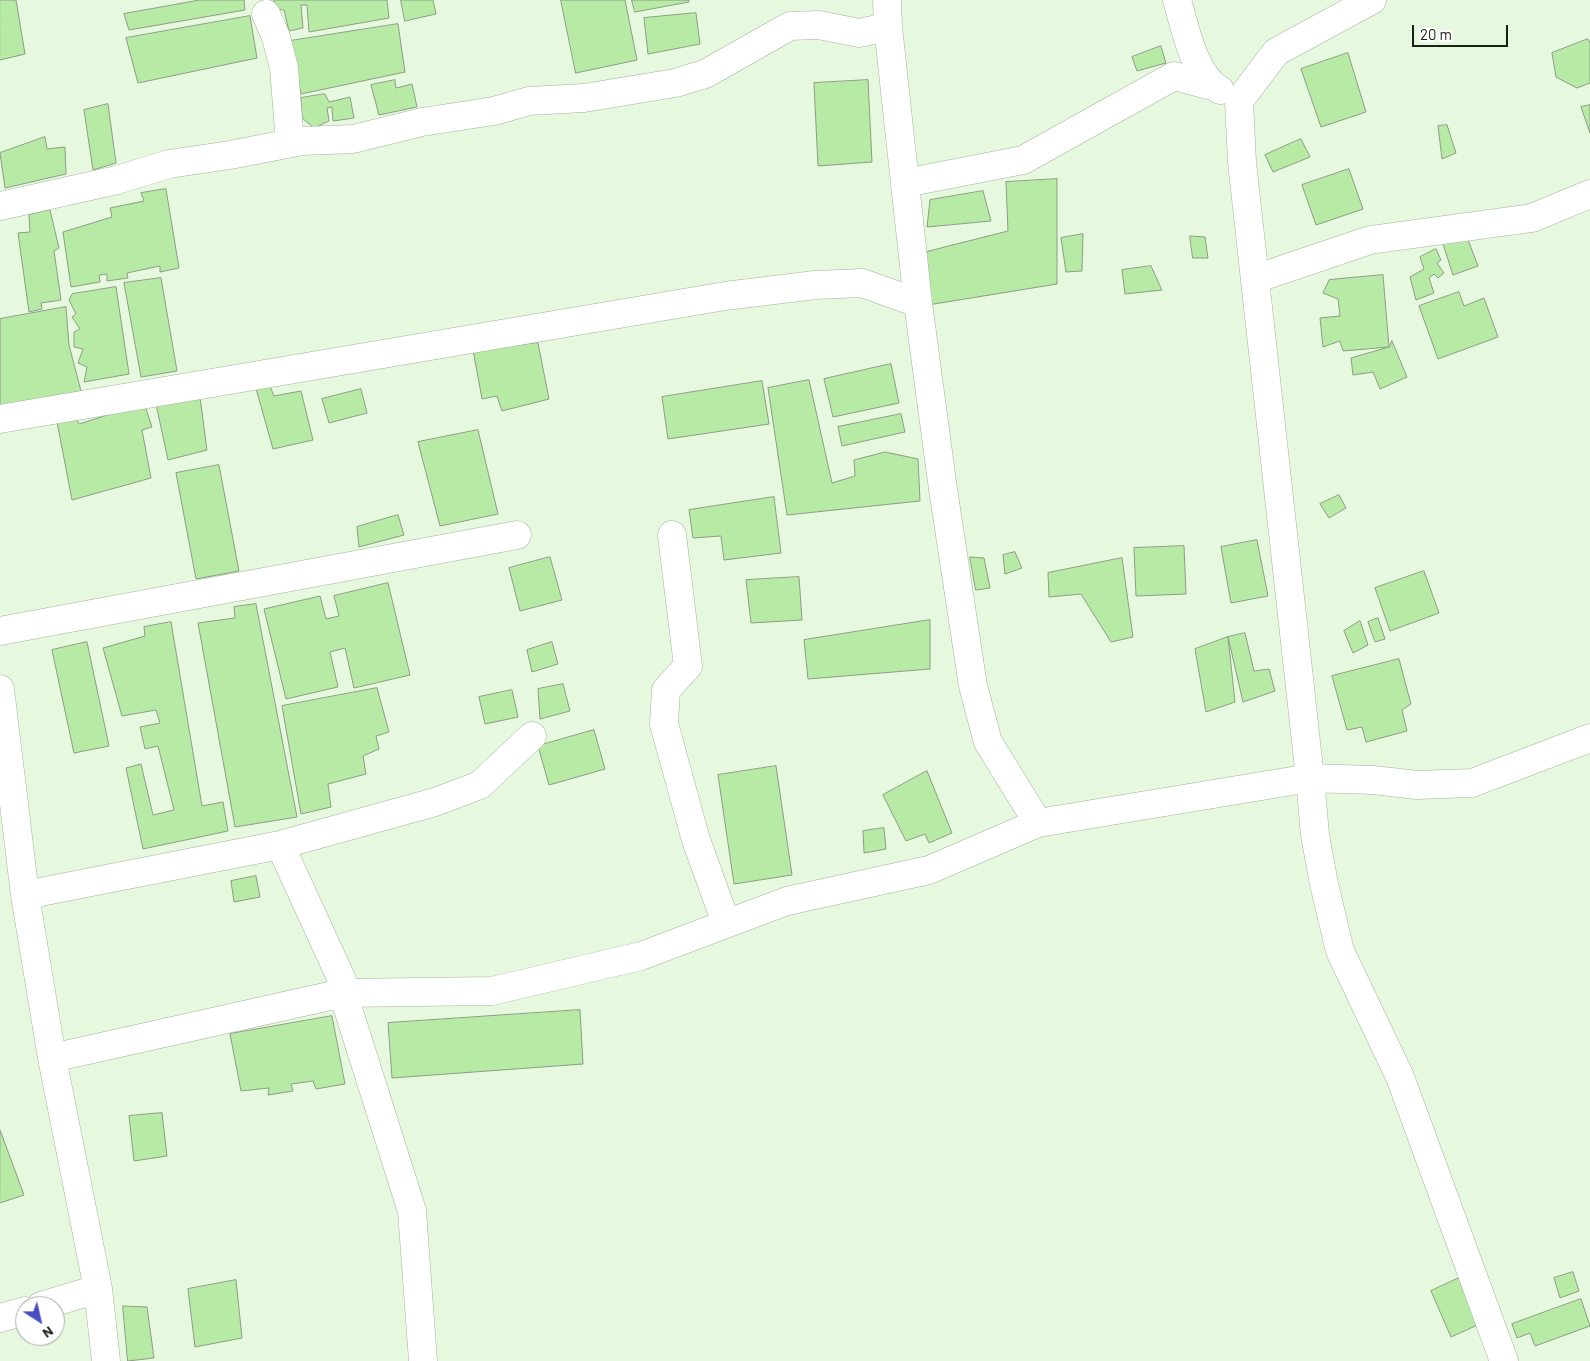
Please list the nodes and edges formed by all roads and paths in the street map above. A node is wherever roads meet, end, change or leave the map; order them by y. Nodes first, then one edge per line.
1 (887, 0) edge
2 (1177, 0) edge
3 (1372, 0) edge
4 (266, 14) dead end
5 (888, 27) junction
6 (1212, 86) junction
7 (1239, 101) junction
8 (290, 143) junction
9 (905, 184) junction
10 (1590, 194) edge
11 (0, 206) edge
12 (1255, 279) junction
13 (918, 303) junction
14 (0, 419) edge
15 (517, 535) dead end
16 (672, 535) dead end
17 (0, 631) edge
18 (0, 688) edge
19 (532, 736) dead end
20 (1590, 738) edge
21 (1310, 778) junction
22 (1038, 824) junction
23 (280, 845) junction
24 (25, 895) junction
25 (726, 924) junction
26 (343, 993) junction
27 (52, 1058) junction
28 (98, 1289) junction
29 (65, 1299) edge
30 (15, 1314) edge
31 (0, 1318) edge
32 (106, 1361) edge
33 (423, 1361) edge
34 (1504, 1361) edge

1 - 5 street
2 - 6 street
3 - 7 street
4 - 8 street
5 - 8 street
5 - 9 street
6 - 7 street
6 - 9 street
7 - 12 street
8 - 11 street
9 - 13 street
10 - 12 street
12 - 21 street
13 - 14 street
13 - 22 street
15 - 17 street
16 - 25 street
18 - 24 street
19 - 23 street
20 - 21 street
21 - 22 street
21 - 34 street
22 - 25 street
23 - 24 street
23 - 26 street
24 - 27 street
25 - 26 street
26 - 27 street
26 - 33 street
27 - 28 street
28 - 29 street
28 - 32 street
30 - 31 street

